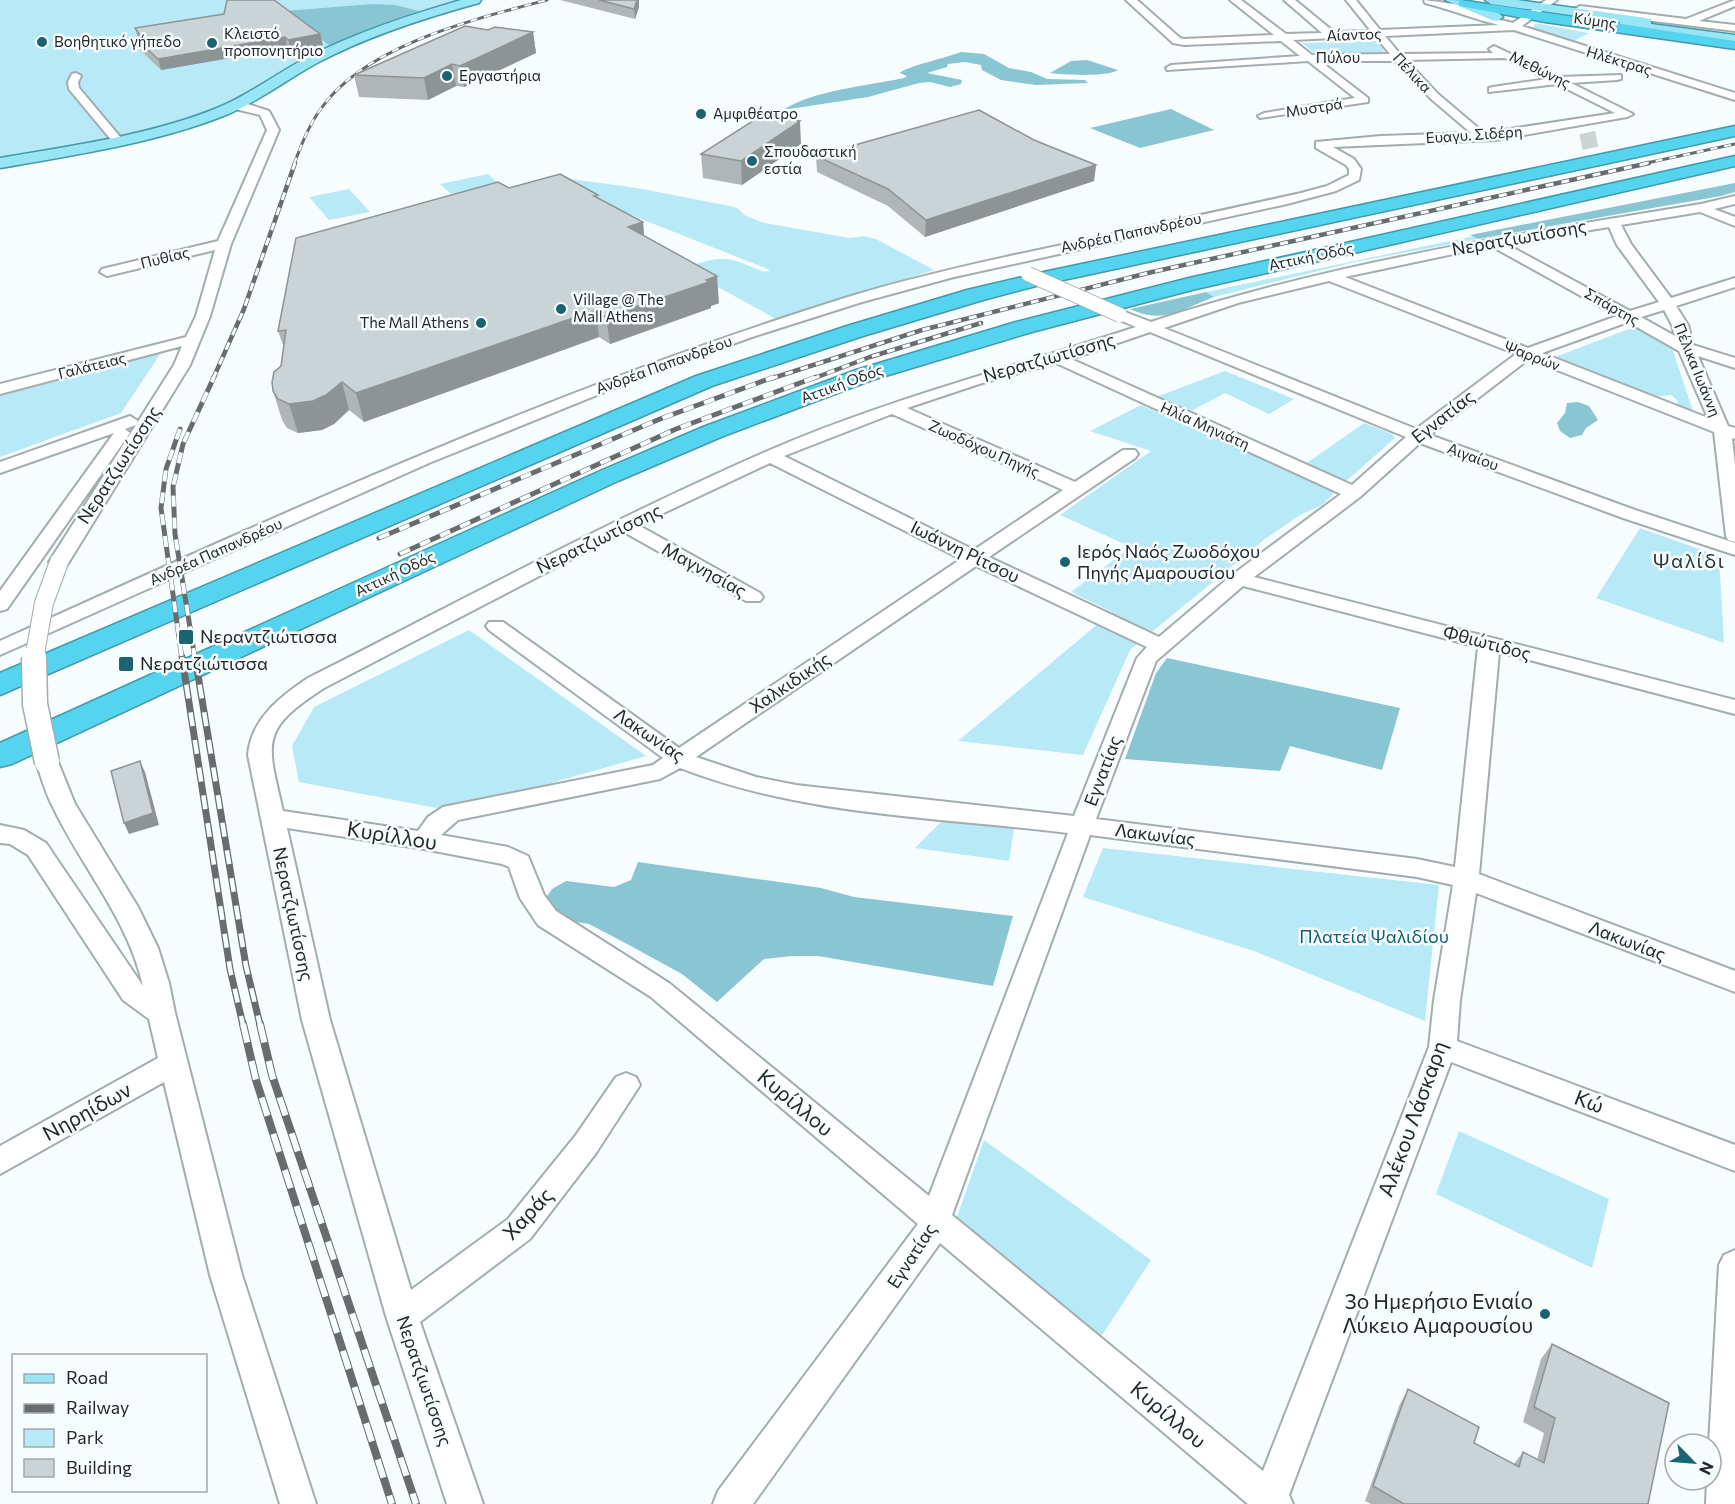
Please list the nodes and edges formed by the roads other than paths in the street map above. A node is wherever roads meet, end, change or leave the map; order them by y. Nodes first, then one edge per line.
1 (475, 0) edge
2 (1131, 0) edge
3 (1235, 0) edge
4 (1289, 0) edge
5 (1351, 0) edge
6 (1491, 0) edge
7 (1722, 0) edge
8 (1428, 1) edge
9 (1457, 1) edge
10 (1735, 3) edge
11 (1528, 11) edge
12 (1312, 18) junction
13 (1300, 19) dead end
14 (1277, 21) dead end
15 (1265, 22) junction
16 (1686, 22) junction
17 (1735, 28) edge
18 (1451, 29) junction
19 (1379, 34) junction
20 (1735, 34) edge
21 (1332, 36) junction
22 (1286, 38) junction
23 (1735, 39) edge
24 (1735, 45) edge
25 (1506, 54) junction
26 (1397, 57) junction
27 (1311, 58) junction
28 (1171, 68) dead end
29 (76, 76) dead end
30 (1617, 77) dead end
31 (1560, 80) junction
32 (1493, 90) dead end
33 (1735, 97) edge
34 (242, 110) junction
35 (1628, 114) joint
36 (1264, 116) dead end
37 (1735, 131) edge
38 (1482, 137) junction
39 (117, 140) junction
40 (81, 148) junction
41 (1735, 161) edge
42 (0, 163) edge
43 (1477, 167) dead end
44 (1357, 173) joint
45 (1735, 178) edge
46 (1735, 200) edge
47 (1701, 208) junction
48 (1613, 221) junction
49 (1735, 222) edge
50 (1449, 227) junction
51 (1493, 242) junction
52 (224, 244) junction
53 (1001, 262) junction
54 (107, 272) dead end
55 (1330, 276) junction
56 (1034, 277) junction
57 (1735, 282) edge
58 (1668, 304) junction
59 (203, 316) junction
60 (1630, 316) junction
61 (1149, 328) junction
62 (184, 341) junction
63 (1686, 348) junction
64 (1526, 354) junction
65 (1057, 358) junction
66 (1735, 363) edge
67 (0, 389) edge
68 (892, 408) junction
69 (130, 421) junction
70 (1728, 432) edge
71 (1418, 436) junction
72 (1129, 454) dead end
73 (770, 456) junction
74 (0, 468) edge
75 (1075, 489) junction
76 (1354, 493) junction
77 (624, 525) junction
78 (1735, 536) edge
79 (1735, 549) edge
80 (975, 558) junction
81 (1239, 579) junction
82 (753, 597) dead end
83 (0, 605) edge
84 (496, 626) dead end
85 (1489, 644) junction
86 (1161, 646) junction
87 (0, 649) edge
88 (0, 685) edge
89 (1735, 708) edge
90 (0, 756) edge
91 (679, 759) junction
92 (272, 818) junction
93 (1082, 825) junction
94 (0, 834) edge
95 (424, 840) junction
96 (1466, 879) junction
97 (1735, 982) edge
98 (161, 1013) junction
99 (1443, 1047) junction
100 (173, 1063) junction
101 (626, 1084) dead end
102 (1735, 1158) edge
103 (0, 1161) edge
104 (935, 1222) junction
105 (1735, 1265) edge
106 (402, 1316) junction
107 (1271, 1503) edge
108 (298, 1504) edge
109 (465, 1504) edge
110 (731, 1504) edge
111 (1724, 1504) edge

1 - 34 main road
2 - 22 street, Αίαντος
3 - 15 street
4 - 12 street
5 - 19 street, Πέλικα
6 - 11 main road, Κύμης
7 - 10 street
8 - 11 street
9 - 11 highway
10 - 16 street
11 - 16 street
11 - 18 street, Αίαντος
11 - 20 main road, Κύμης
11 - 23 main road, Κύμης
11 - 24 highway
11 - 33 street, Ηλέκτρας
12 - 13 street
12 - 21 street
14 - 15 street
15 - 22 street
16 - 17 street
18 - 19 street, Αίαντος
18 - 25 street, Μεθώνης
19 - 21 street, Αίαντος
19 - 26 street, Πέλικα
21 - 22 street, Αίαντος
22 - 27 street
25 - 26 street, Πύλου
25 - 31 street, Μεθώνης
26 - 27 street, Πύλου
26 - 38 street, Πέλικα
27 - 28 street, Πύλου
27 - 36 street, Μυστρά
29 - 39 street
30 - 31 street
31 - 32 street
31 - 35 street, Μεθώνης
34 - 39 main road
34 - 40 main road
34 - 52 street, Νερατζιωτίσσης
35 - 38 street, Ευαγυ. Σιδέρη
37 - 56 highway, Αττική Οδός
38 - 44 street, Ευαγυ. Σιδέρη
39 - 40 main road
40 - 42 main road
41 - 50 highway, Αττική Οδός
43 - 56 highway
44 - 53 street, Ανδρέα Παπανδρέου
45 - 50 highway
46 - 47 street, Νερατζιωτίσσης
47 - 48 street, Νερατζιωτίσσης
47 - 49 street
48 - 51 street, Νερατζιωτίσσης
48 - 58 street, Πέλικα Ιωάννη
50 - 90 highway, Αττική Οδός
51 - 55 street, Νερατζιωτίσσης
51 - 60 street, Σπάρτης
52 - 54 street, Πυθίας
52 - 59 street, Νερατζιωτίσσης
53 - 56 street, Αιγαίου
53 - 87 street, Ανδρέα Παπανδρέου
55 - 61 street, Νερατζιωτίσσης
55 - 64 street, Ψαρρών
56 - 61 street, Αιγαίου, bridge
56 - 88 highway, Αττική Οδός
57 - 58 street, Εγνατίας
58 - 60 street, Εγνατίας
58 - 63 street, Πέλικα Ιωάννη
59 - 62 street, Νερατζιωτίσσης
59 - 98 street, Νερατζιωτίσσης, bridge
60 - 63 street, Σπάρτης
60 - 64 street, Εγνατίας
61 - 65 street, Νερατζιωτίσσης
61 - 71 street, Αιγαίου
62 - 67 street, Γαλάτειας
62 - 69 street, Νερατζιωτίσσης
63 - 66 street, Σπάρτης
63 - 70 street, Πέλικα Ιωάννη
64 - 70 street, Ψαρρών
64 - 71 street, Εγνατίας
65 - 68 street, Νερατζιωτίσσης
65 - 76 street, Ηλία Μηνιάτη
68 - 73 street, Νερατζιωτίσσης
68 - 75 street, Ζωοδόχου Πηγής
69 - 74 street
69 - 83 street, Νερατζιωτίσσης
70 - 78 street, Πέλικα Ιωάννη
71 - 76 street, Εγνατίας
71 - 79 street, Αιγαίου
72 - 75 street, Χαλκιδικής
73 - 77 street, Νερατζιωτίσσης
73 - 80 street, Ιωάννη Ρίτσου
75 - 80 street, Χαλκιδικής
76 - 81 street, Εγνατίας
77 - 82 street, Μαγνησίας
77 - 92 street, Νερατζιωτίσσης
80 - 86 street, Ιωάννη Ρίτσου
80 - 91 street, Χαλκιδικής
81 - 85 street, Φθιώτιδος
81 - 86 street, Εγνατίας
84 - 91 street, Λακωνίας
85 - 89 street, Φθιώτιδος
85 - 96 street, Αλέκου Λάσκαρη
86 - 93 street, Εγνατίας
91 - 93 street, Λακωνίας
91 - 95 street, Χαλκιδικής
92 - 95 street, Κυρίλλου
92 - 106 street, Νερατζιωτίσσης
93 - 96 street, Λακωνίας
93 - 104 street, Εγνατίας
94 - 98 street
95 - 104 street, Κυρίλλου
96 - 97 street, Λακωνίας
96 - 99 street, Αλέκου Λάσκαρη
98 - 100 street, Νερατζιωτίσσης
99 - 102 street, Κώ
99 - 107 street, Αλέκου Λάσκαρη
100 - 103 street, Νηρηίδων
100 - 108 street, Νερατζιωτίσσης
101 - 106 street, Χαράς
104 - 107 street, Κυρίλλου
104 - 110 street, Εγνατίας
105 - 111 street
106 - 109 street, Νερατζιωτίσσης

